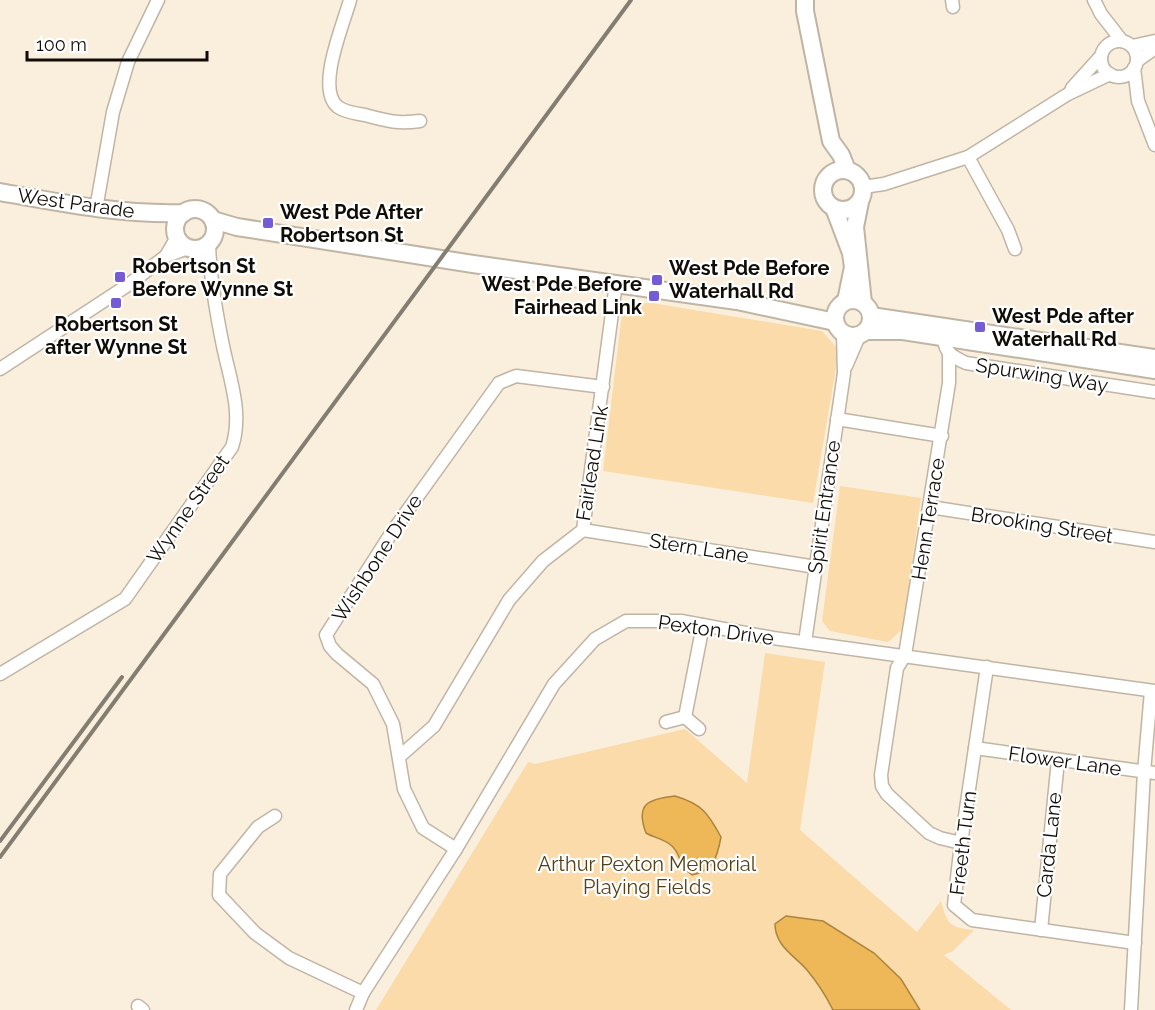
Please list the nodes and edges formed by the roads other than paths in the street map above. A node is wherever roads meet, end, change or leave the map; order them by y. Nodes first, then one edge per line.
1 (158, 0) edge
2 (350, 0) edge
3 (805, 0) edge
4 (1094, 0) edge
5 (1101, 14) junction
6 (1155, 41) edge
7 (1127, 44) junction
8 (1155, 48) edge
9 (1103, 52) junction
10 (1135, 65) junction
11 (1113, 75) junction
12 (1068, 94) junction
13 (1138, 101) junction
14 (420, 121) dead end
15 (831, 141) junction
16 (1155, 145) edge
17 (969, 157) junction
18 (847, 170) junction
19 (827, 178) junction
20 (0, 192) edge
21 (862, 194) junction
22 (834, 208) junction
23 (96, 209) junction
24 (184, 213) junction
25 (153, 214) junction
26 (213, 219) junction
27 (237, 227) junction
28 (193, 241) junction
29 (1015, 249) dead end
30 (616, 283) junction
31 (853, 319) junction
32 (944, 337) junction
33 (949, 354) junction
34 (1154, 361) edge
35 (966, 363) junction
36 (0, 369) edge
37 (949, 383) junction
38 (603, 387) junction
39 (1155, 392) edge
40 (837, 419) junction
41 (942, 436) junction
42 (930, 507) junction
43 (583, 530) junction
44 (1155, 542) edge
45 (816, 567) junction
46 (703, 625) junction
47 (805, 642) junction
48 (905, 655) junction
49 (987, 667) junction
50 (0, 674) edge
51 (1153, 691) edge
52 (685, 717) junction
53 (666, 722) dead end
54 (699, 729) dead end
55 (975, 748) junction
56 (399, 757) junction
57 (1058, 760) junction
58 (1149, 772) edge
59 (275, 816) dead end
60 (960, 843) junction
61 (456, 849) junction
62 (1041, 930) junction
63 (1135, 943) junction
64 (363, 993) junction
65 (356, 1010) edge
66 (1131, 1010) edge

1 - 23 street
2 - 14 street
3 - 15 street
4 - 5 street
5 - 7 street
5 - 9 street
6 - 7 street
7 - 9 street
7 - 10 street
8 - 10 street
9 - 11 street
9 - 12 street
10 - 11 street
10 - 13 street
11 - 12 street
11 - 13 street
12 - 17 street
13 - 16 street
15 - 18 street
15 - 19 street
17 - 21 street
17 - 29 street
18 - 19 street
18 - 21 street
19 - 22 street
20 - 23 street, West Parade
21 - 22 street
21 - 31 street
22 - 31 street
23 - 25 street, West Parade
24 - 25 street, West Parade
24 - 26 street
24 - 28 street
25 - 28 street, West Parade
26 - 27 street
26 - 28 street
27 - 28 street
27 - 30 street
28 - 36 street
28 - 50 street, Wynne Street
30 - 31 street
30 - 38 street, Fairlead Link
31 - 32 street
31 - 34 street
31 - 40 street, Spirit Entrance
32 - 33 street, Spurwing Way
32 - 34 street
33 - 35 street, Spurwing Way
33 - 37 street, Henn Terrace
35 - 37 street
35 - 39 street, Spurwing Way
37 - 41 street, Henn Terrace
38 - 43 street, Fairlead Link
38 - 56 street, Wishbone Drive
40 - 41 street
40 - 45 street, Spirit Entrance
41 - 42 street, Henn Terrace
42 - 44 street, Brooking Street
42 - 48 street, Henn Terrace
43 - 45 street, Stern Lane
43 - 56 street, Fairlead Link
45 - 47 street, Spirit Entrance
46 - 47 street, Pexton Drive
46 - 52 street
46 - 61 street, Pexton Drive
47 - 48 street, Pexton Drive
48 - 49 street, Pexton Drive
48 - 60 street, Henn Terrace
49 - 51 street, Pexton Drive
49 - 55 street, Freeth Turn
51 - 58 street
52 - 53 street
52 - 54 street
55 - 57 street, Flower Lane
55 - 60 street, Freeth Turn
56 - 61 street, Wishbone Drive
57 - 58 street, Flower Lane
57 - 62 street, Carda Lane
58 - 63 street
59 - 64 street
60 - 62 street, Freeth Turn
61 - 64 street, Pexton Drive
62 - 63 street, Freeth Turn
63 - 66 street
64 - 65 street, Pexton Drive

